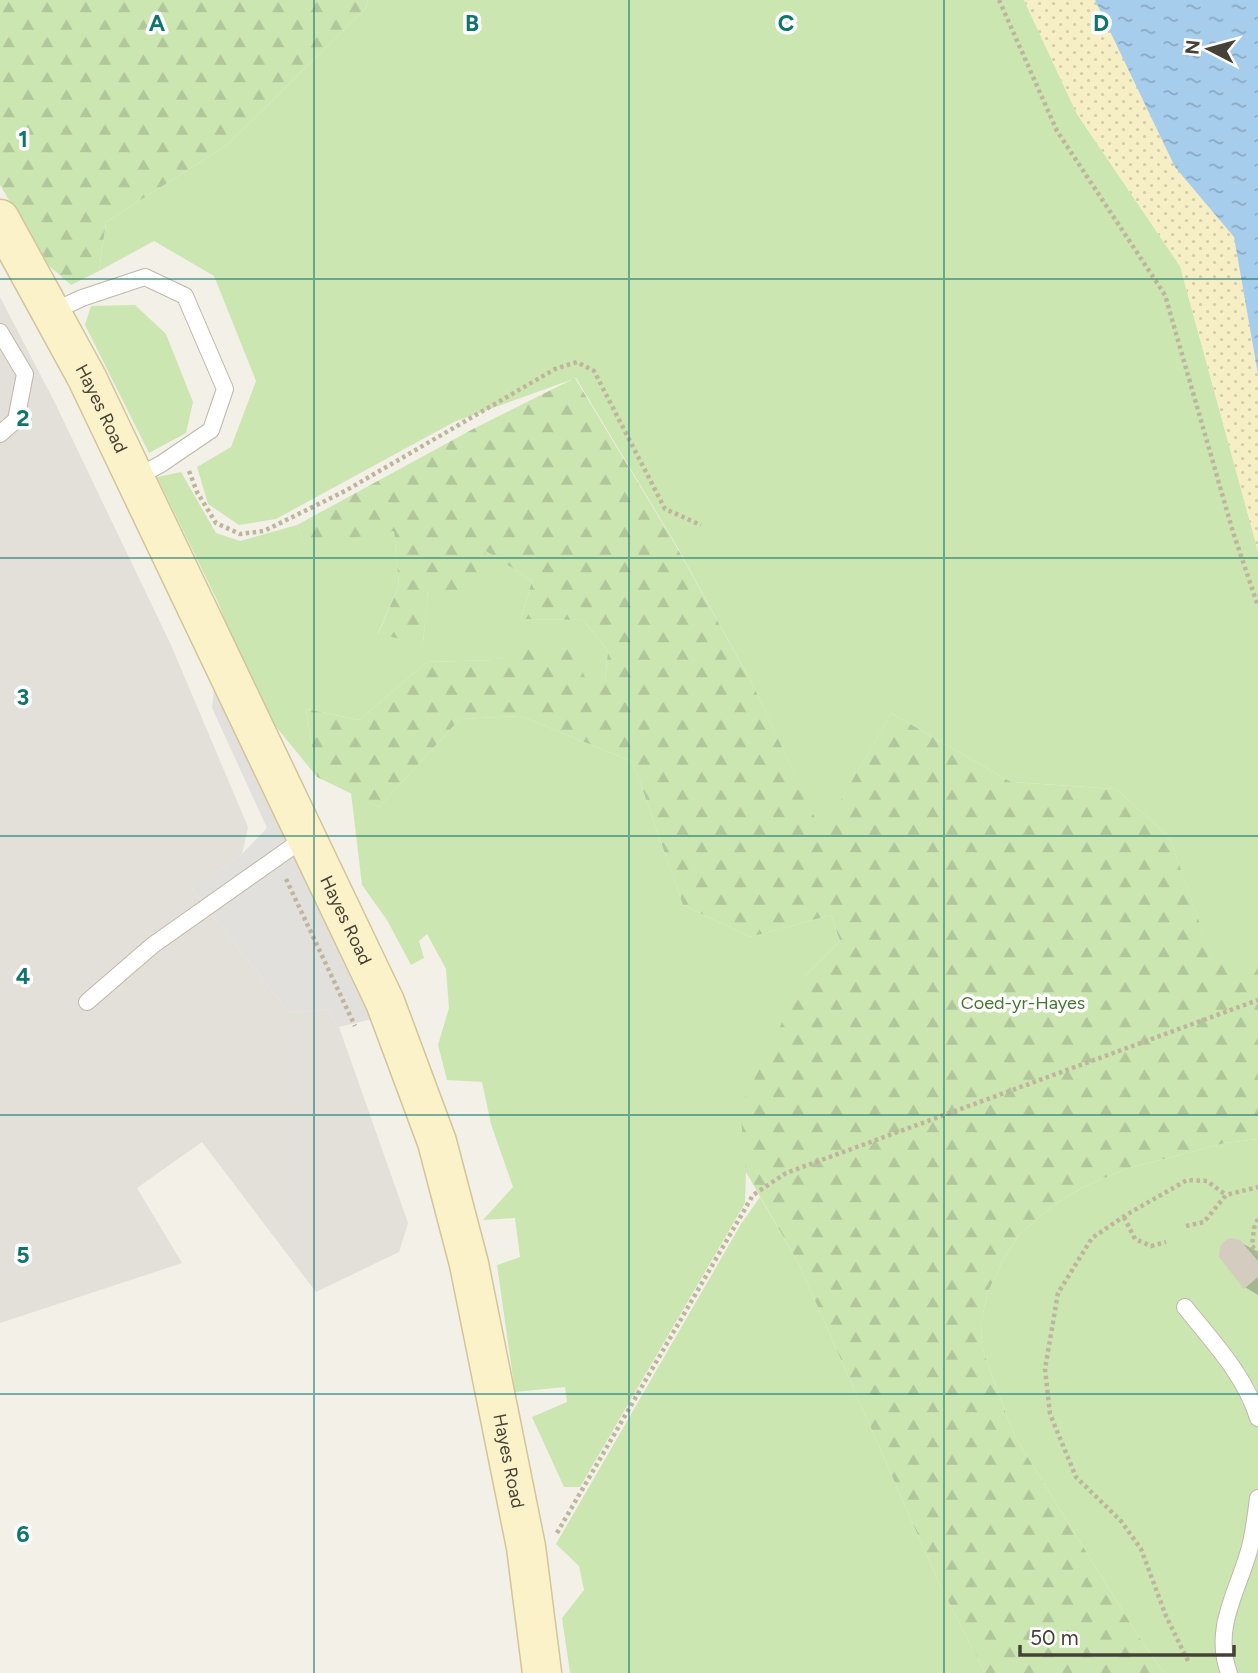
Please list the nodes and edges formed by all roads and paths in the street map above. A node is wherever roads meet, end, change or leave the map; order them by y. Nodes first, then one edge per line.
1 (999, 0) edge
2 (0, 219) edge
3 (52, 312) junction
4 (0, 332) edge
5 (0, 434) edge
6 (182, 450) junction
7 (135, 478) junction
8 (701, 525) dead end
9 (1258, 606) edge
10 (291, 848) junction
11 (1258, 1000) edge
12 (86, 1002) dead end
13 (356, 1027) dead end
14 (1258, 1187) edge
15 (1226, 1195) junction
16 (1124, 1217) junction
17 (1258, 1219) edge
18 (1186, 1226) dead end
19 (1166, 1242) dead end
20 (1258, 1253) edge
21 (1185, 1307) dead end
22 (1258, 1418) edge
23 (1258, 1498) edge
24 (526, 1548) junction
25 (1188, 1661) dead end
26 (542, 1673) edge
27 (1229, 1673) edge

1 - 9 path
2 - 3 street, Hayes Road
3 - 6 lane
3 - 7 street, Hayes Road
4 - 5 lane
6 - 7 lane
6 - 8 path
7 - 10 street, Hayes Road
10 - 12 lane
10 - 13 path
10 - 24 street, Hayes Road
11 - 24 path
14 - 15 path
15 - 16 path
15 - 18 path
16 - 19 path
16 - 25 path
17 - 20 path
21 - 22 lane
23 - 27 lane
24 - 26 street, Hayes Road

